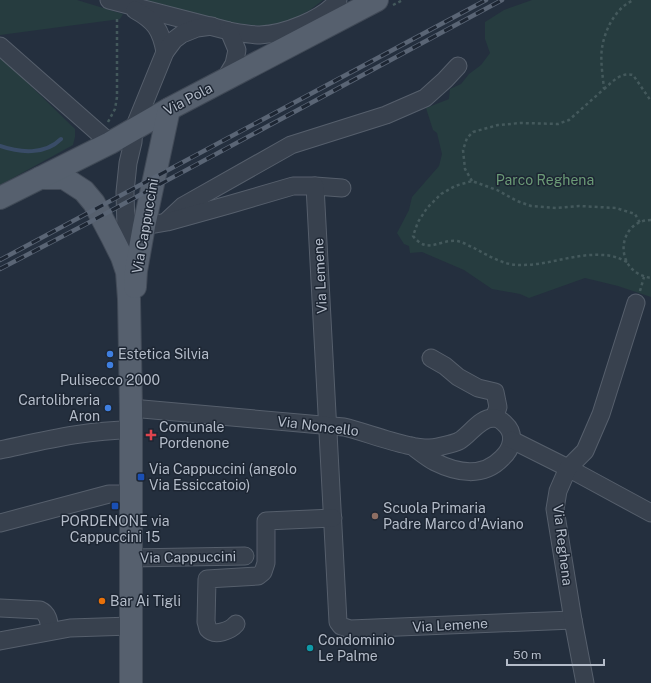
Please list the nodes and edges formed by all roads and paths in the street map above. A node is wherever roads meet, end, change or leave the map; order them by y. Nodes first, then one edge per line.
1 (338, 0) edge
2 (377, 0) edge
3 (634, 0) edge
4 (119, 2) edge
5 (212, 26) junction
6 (229, 32) junction
7 (0, 46) edge
8 (165, 52) junction
9 (458, 66) dead end
10 (225, 79) junction
11 (604, 89) junction
12 (651, 101) edge
13 (168, 109) junction
14 (134, 128) junction
15 (103, 137) junction
16 (40, 178) junction
17 (472, 181) junction
18 (315, 186) junction
19 (342, 188) dead end
20 (0, 198) edge
21 (651, 220) edge
22 (167, 222) junction
23 (640, 223) junction
24 (144, 226) junction
25 (627, 262) junction
26 (127, 272) junction
27 (644, 277) junction
28 (651, 278) edge
29 (638, 298) joint
30 (130, 345) junction
31 (431, 358) dead end
32 (131, 408) junction
33 (494, 418) junction
34 (328, 425) junction
35 (131, 430) junction
36 (512, 440) junction
37 (412, 446) junction
38 (0, 450) edge
39 (568, 468) junction
40 (130, 494) junction
41 (651, 513) edge
42 (333, 518) junction
43 (0, 523) edge
44 (245, 556) dead end
45 (131, 558) junction
46 (0, 608) edge
47 (573, 620) junction
48 (236, 624) dead end
49 (131, 626) junction
50 (50, 632) junction
51 (0, 641) edge
52 (131, 683) edge
53 (585, 683) edge

1 - 6 street
2 - 10 main road, Via Pola
3 - 11 path
4 - 5 street
4 - 8 street
4 - 15 path
5 - 6 street
5 - 8 street, Via Cappuccini
6 - 10 street
7 - 15 street
8 - 14 street, Via Cappuccini
9 - 22 street
10 - 13 main road, Via Pola
11 - 12 path
11 - 17 path
13 - 14 main road, Via Pola
13 - 24 main road, Via Cappuccini
14 - 15 main road, Via Pola
14 - 26 street, Via Cappuccini
15 - 16 main road, Via Pola
16 - 20 main road, Via Pola
16 - 26 main road, Via Cappuccini
17 - 23 path
17 - 25 path
18 - 19 street
18 - 22 street
18 - 34 street, Via Lemene
21 - 23 path
22 - 24 street
23 - 25 path
24 - 30 main road, Via Cappuccini
25 - 27 path
26 - 30 main road, Via Cappuccini
27 - 28 path
27 - 29 path
29 - 39 street, Via Reghena
30 - 32 main road, Via Cappuccini
31 - 33 street
32 - 34 street, Via Noncello
32 - 35 main road, Via Cappuccini
33 - 36 street
33 - 37 street, Via Noncello
34 - 37 street, Via Noncello
34 - 42 street, Via Lemene
35 - 38 street
35 - 40 main road, Via Cappuccini
36 - 37 street
36 - 39 street
39 - 41 street
39 - 47 street, Via Reghena
40 - 43 street
40 - 45 main road, Via Cappuccini
42 - 47 street, Via Lemene
42 - 48 street
44 - 45 street, Via Cappuccini
45 - 49 main road, Via Cappuccini
46 - 50 street
47 - 53 street, Via Reghena
49 - 50 street
49 - 52 main road, Via Cappuccini
50 - 51 street

